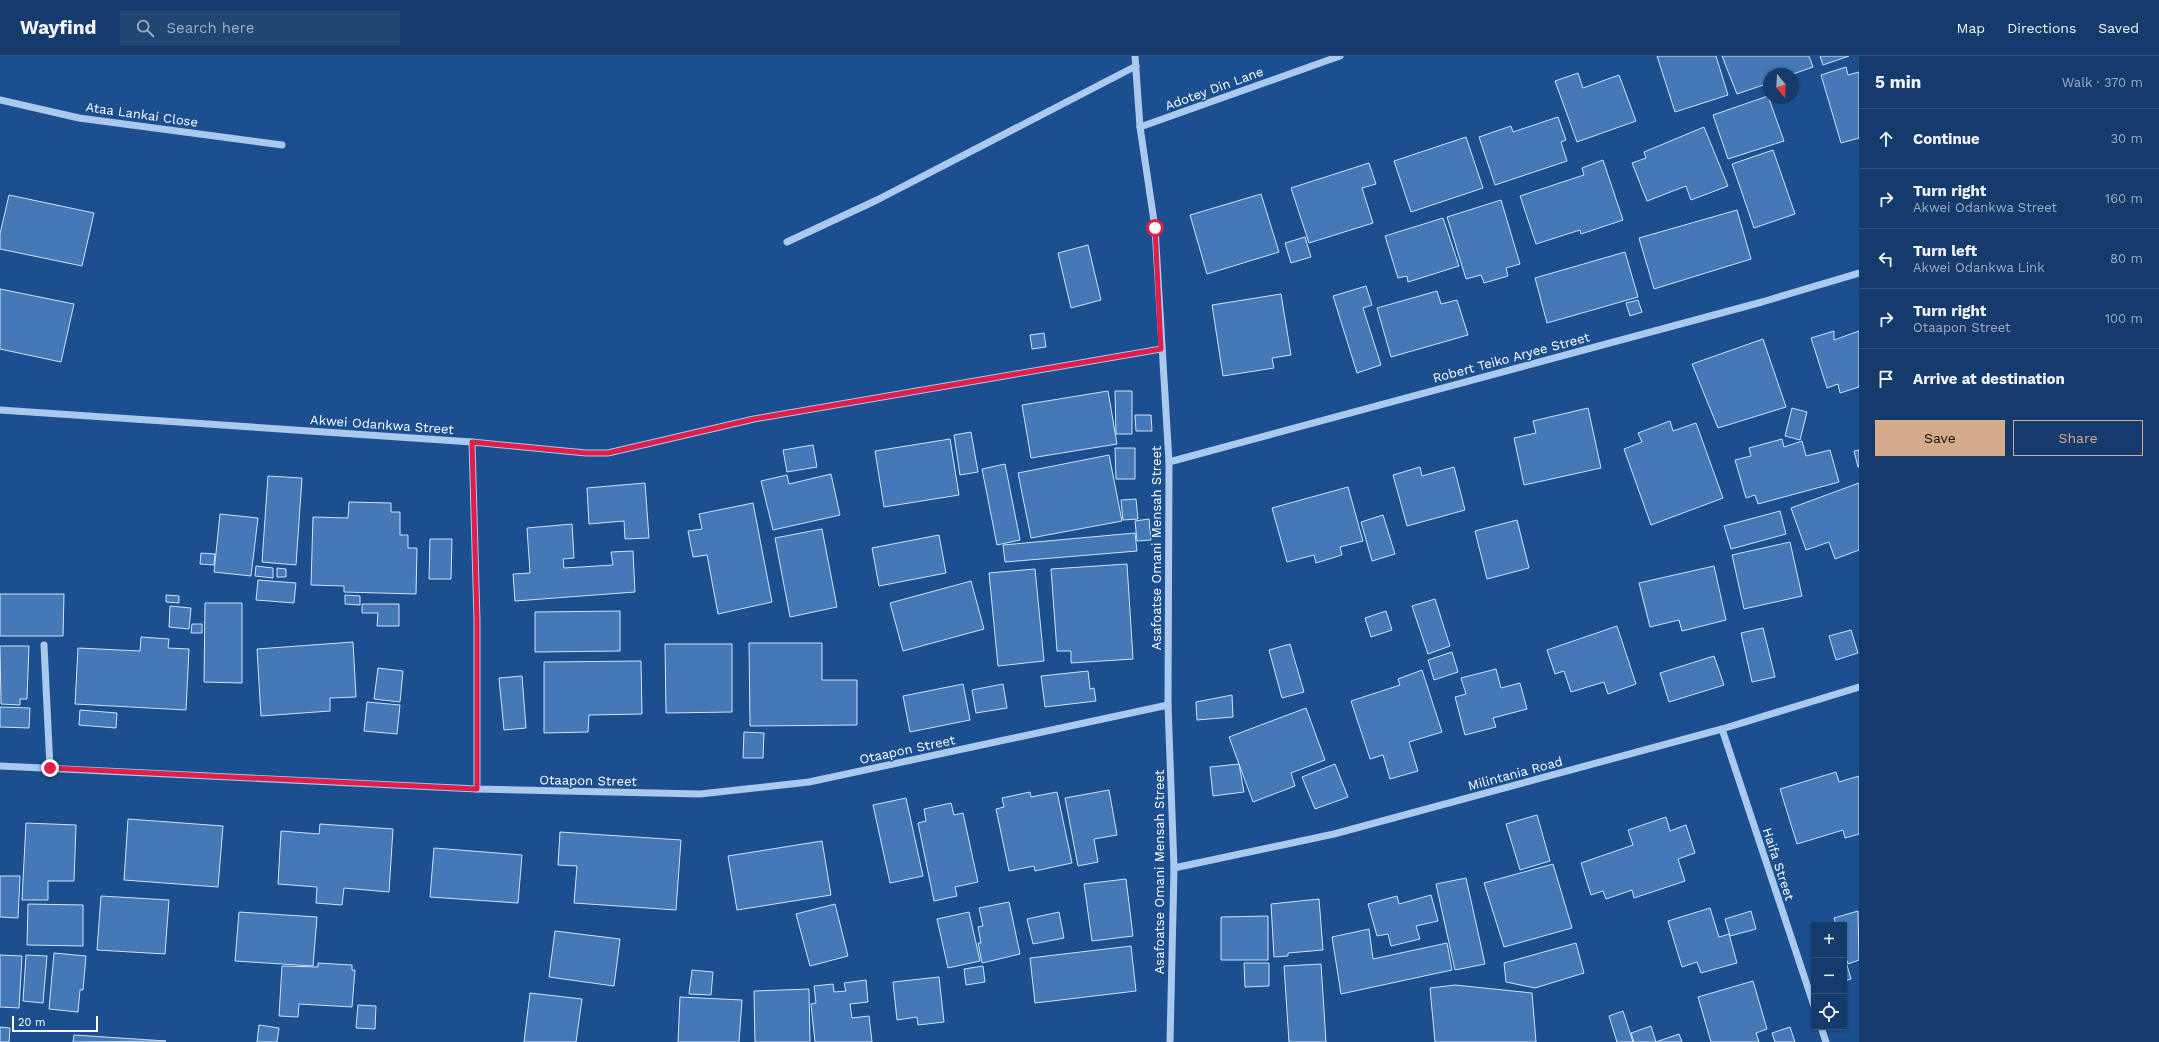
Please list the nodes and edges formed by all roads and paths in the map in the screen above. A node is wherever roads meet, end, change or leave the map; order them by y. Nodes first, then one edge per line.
1 (1135, 56) edge
2 (1340, 56) edge
3 (1136, 66) junction
4 (0, 100) edge
5 (1140, 127) junction
6 (282, 145) dead end
7 (787, 242) dead end
8 (1859, 273) edge
9 (1161, 349) junction
10 (0, 410) edge
11 (472, 442) junction
12 (1170, 462) junction
13 (44, 645) dead end
14 (1859, 687) edge
15 (1168, 705) junction
16 (1722, 729) junction
17 (0, 766) edge
18 (50, 768) junction
19 (477, 789) junction
20 (1174, 868) junction
21 (1811, 997) edge
22 (1822, 1030) edge
23 (1170, 1042) edge
24 (1826, 1042) edge

1 - 3 street, Asafoatse Omani Mensah Street
2 - 5 street, Adotey Din Lane
3 - 5 street, Asafoatse Omani Mensah Street
3 - 7 street
4 - 6 street, Ataa Lankai Close
5 - 9 street, Asafoatse Omani Mensah Street
8 - 12 street, Robert Teiko Aryee Street
9 - 11 street, Akwei Odankwa Street
9 - 12 street, Asafoatse Omani Mensah Street
10 - 11 street, Akwei Odankwa Street
11 - 19 street
12 - 15 street, Asafoatse Omani Mensah Street
13 - 18 street
14 - 16 street, Milintania Road
15 - 19 street, Otaapon Street
15 - 20 street, Asafoatse Omani Mensah Street
16 - 20 street, Milintania Road
16 - 21 street, Haifa Street
17 - 18 street, Otaapon Street
18 - 19 street, Otaapon Street
20 - 23 street, Asafoatse Omani Mensah Street
22 - 24 street

